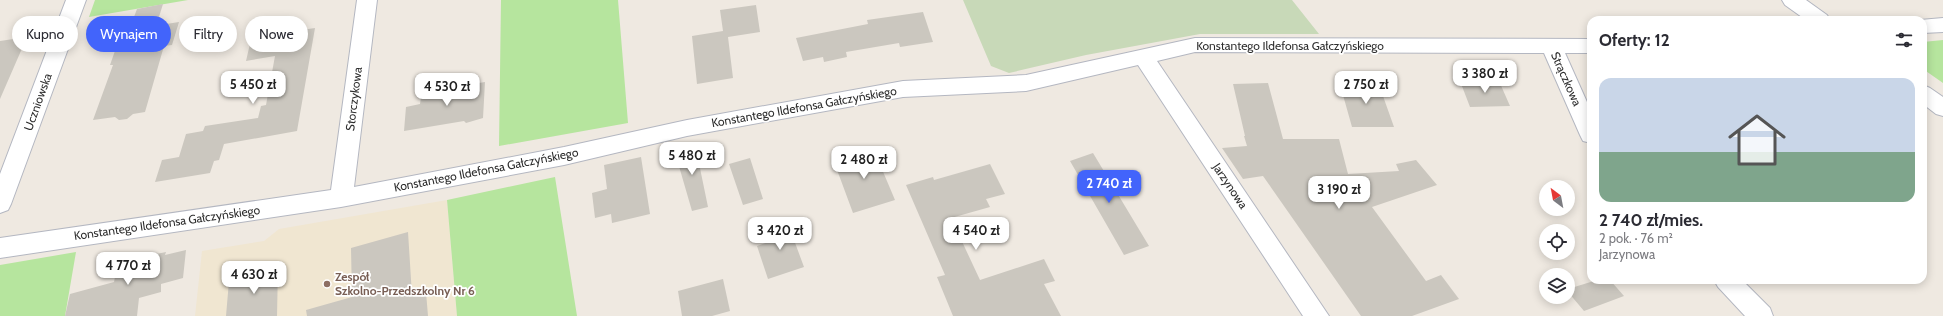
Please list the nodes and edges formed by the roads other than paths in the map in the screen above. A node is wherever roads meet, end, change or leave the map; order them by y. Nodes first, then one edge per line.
1 (76, 0) edge
2 (367, 0) edge
3 (1792, 0) edge
4 (1814, 16) edge
5 (1943, 25) edge
6 (1927, 26) edge
7 (1550, 45) junction
8 (1587, 46) edge
9 (1143, 56) junction
10 (1927, 96) edge
11 (1943, 108) edge
12 (1587, 126) edge
13 (341, 198) junction
14 (0, 204) edge
15 (0, 248) edge
16 (1730, 284) edge
17 (1317, 316) edge
18 (1761, 316) edge

1 - 14 street, Uczniowska
2 - 13 street, Storczykowa
3 - 4 street
5 - 6 street
7 - 8 street, Konstantego Ildefonsa Gałczyńskiego
7 - 9 street, Konstantego Ildefonsa Gałczyńskiego
7 - 12 street, Strączkowa
9 - 13 street, Konstantego Ildefonsa Gałczyńskiego
9 - 17 street, Jarzynowa
10 - 11 street
13 - 15 street, Konstantego Ildefonsa Gałczyńskiego
16 - 18 street

